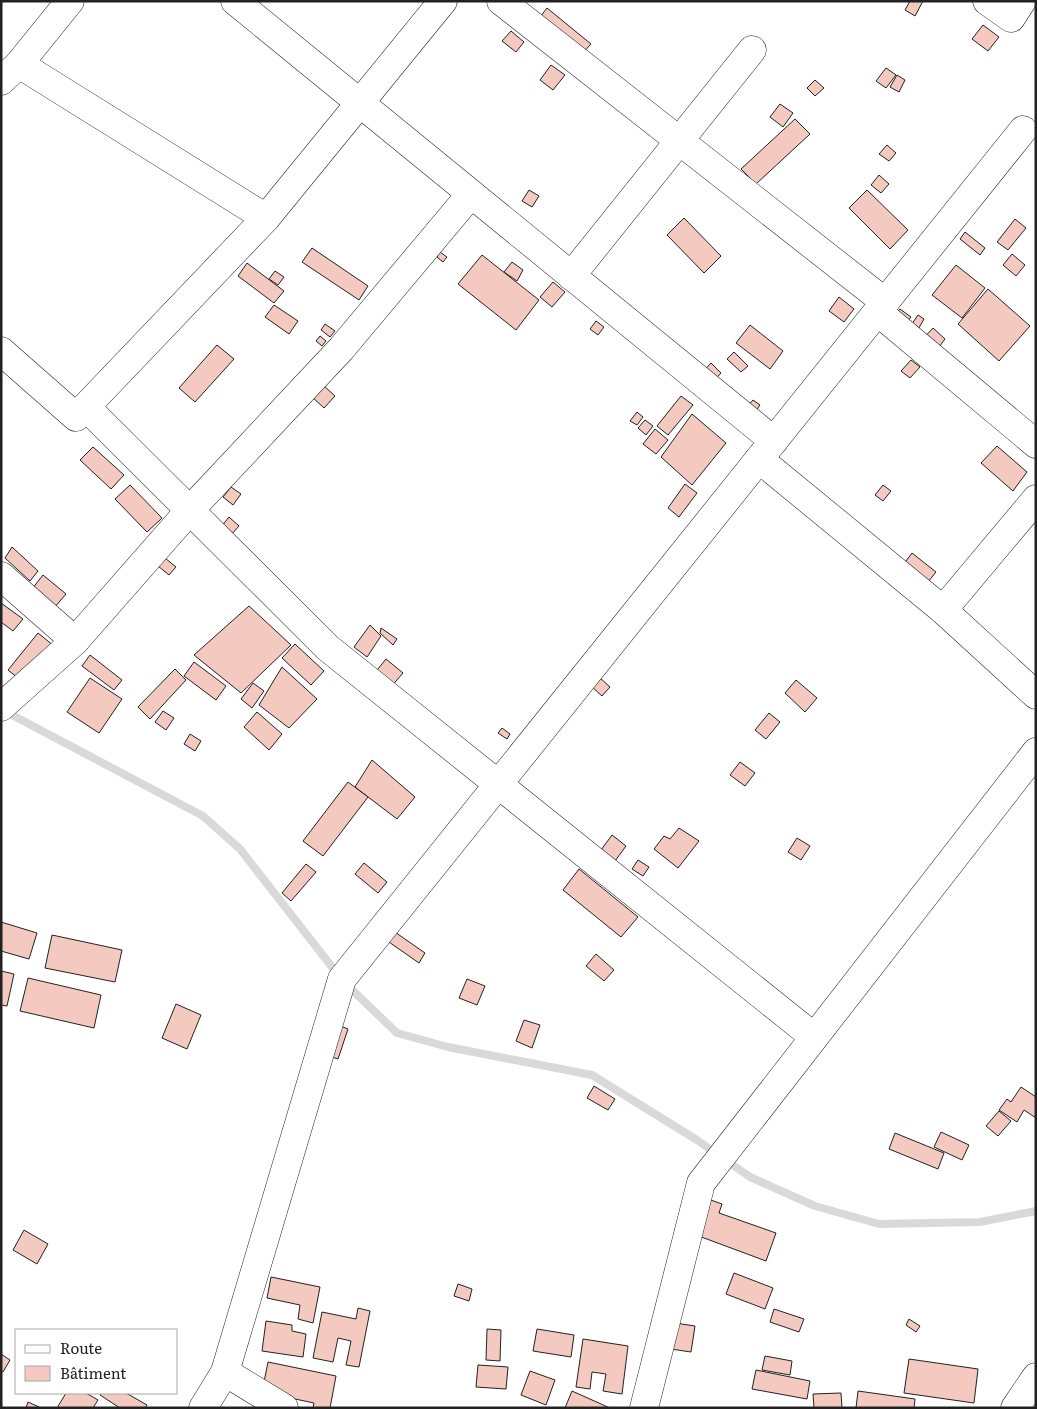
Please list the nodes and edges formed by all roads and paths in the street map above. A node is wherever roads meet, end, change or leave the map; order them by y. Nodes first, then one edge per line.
1 (70, 1) edge
2 (235, 1) edge
3 (442, 1) edge
4 (501, 1) edge
5 (987, 1) edge
6 (1022, 1) edge
7 (752, 50) dead end
8 (10, 73) edge
9 (360, 104) junction
10 (1024, 130) dead end
11 (680, 141) junction
12 (471, 194) junction
13 (266, 218) junction
14 (571, 276) junction
15 (882, 307) junction
16 (1, 351) edge
17 (86, 407) junction
18 (1036, 444) edge
19 (767, 450) junction
20 (1036, 498) edge
21 (190, 510) junction
22 (1, 576) edge
23 (943, 610) junction
24 (75, 641) junction
25 (1036, 695) edge
26 (1, 707) edge
27 (1036, 752) edge
28 (498, 784) junction
29 (814, 1036) junction
30 (225, 1372) junction
31 (1036, 1377) edge
32 (647, 1407) edge
33 (203, 1408) edge
34 (284, 1408) edge
35 (1015, 1408) edge

1 - 8 street
2 - 9 street
3 - 9 street
4 - 11 street
5 - 6 street
7 - 11 street
8 - 13 street
9 - 12 street
9 - 13 street
10 - 15 street
11 - 14 street
11 - 15 street
12 - 14 street
12 - 21 street
13 - 17 street
14 - 19 street
15 - 18 street
15 - 19 street
16 - 17 street
17 - 21 street
19 - 23 street
19 - 28 street
20 - 23 street
21 - 24 street
21 - 28 street
22 - 24 street
23 - 25 street
24 - 26 street
27 - 29 street
28 - 29 street
28 - 30 street
29 - 32 street
30 - 33 street
30 - 34 street
31 - 35 street

